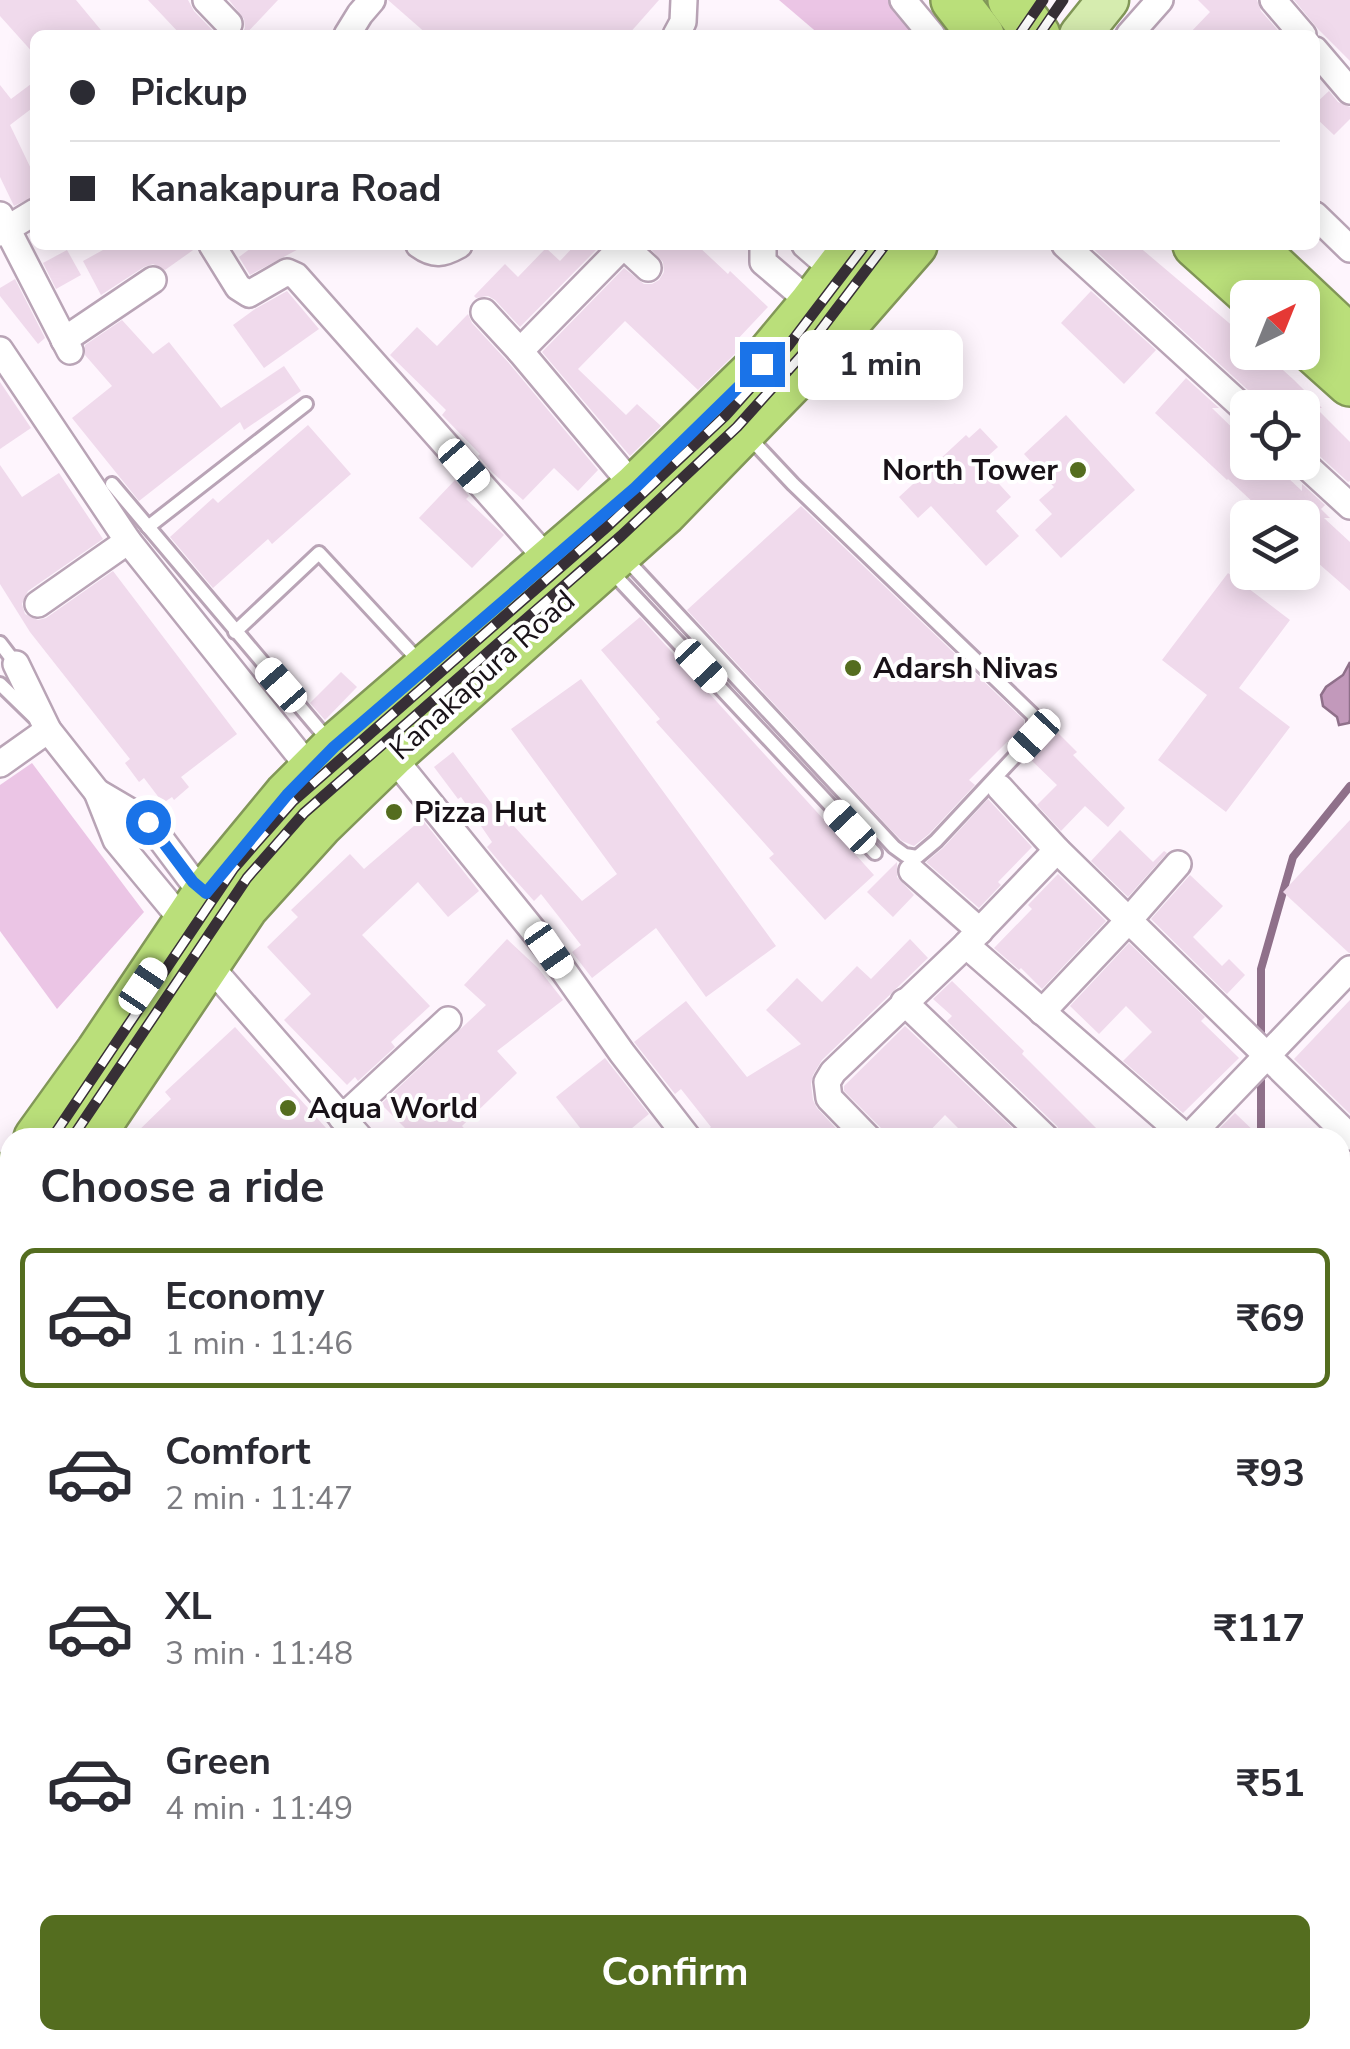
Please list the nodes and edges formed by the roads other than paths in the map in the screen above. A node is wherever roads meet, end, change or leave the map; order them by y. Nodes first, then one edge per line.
1 (372, 0) edge
2 (684, 0) edge
3 (903, 0) edge
4 (954, 0) edge
5 (1160, 0) edge
6 (1273, 0) edge
7 (1133, 23) edge
8 (349, 30) edge
9 (679, 30) edge
10 (928, 30) edge
11 (977, 30) edge
12 (1102, 30) edge
13 (1298, 30) edge
14 (1320, 56) edge
15 (1350, 91) edge
16 (30, 214) edge
17 (1320, 220) edge
18 (2, 226) edge
19 (1350, 248) edge
20 (215, 250) edge
21 (619, 250) edge
22 (629, 250) edge
23 (763, 250) edge
24 (910, 250) edge
25 (1071, 250) edge
26 (1202, 250) edge
27 (1255, 250) edge
28 (828, 267) edge
29 (648, 268) dead end
30 (153, 280) dead end
31 (1235, 280) edge
32 (484, 312) dead end
33 (1350, 339) edge
34 (0, 350) edge
35 (520, 351) junction
36 (1320, 356) edge
37 (1350, 384) edge
38 (1230, 395) edge
39 (306, 404) dead end
40 (742, 431) junction
41 (1320, 478) edge
42 (112, 484) dead end
43 (635, 488) junction
44 (1350, 506) edge
45 (138, 534) junction
46 (588, 567) junction
47 (38, 604) dead end
48 (235, 632) junction
49 (5, 664) edge
50 (426, 668) junction
51 (48, 730) junction
52 (391, 755) junction
53 (323, 759) junction
54 (0, 764) edge
55 (1000, 788) dead end
56 (96, 792) junction
57 (1057, 850) junction
58 (874, 854) dead end
59 (1178, 864) dead end
60 (912, 871) dead end
61 (196, 907) junction
62 (1128, 921) junction
63 (973, 938) junction
64 (208, 964) junction
65 (1347, 978) edge
66 (904, 1002) junction
67 (1042, 1012) junction
68 (448, 1020) dead end
69 (1265, 1056) junction
70 (44, 1128) edge
71 (97, 1128) edge
72 (345, 1128) edge
73 (347, 1128) edge
74 (680, 1128) edge
75 (858, 1128) edge
76 (1036, 1128) edge
77 (1175, 1128) edge
78 (1197, 1128) edge
79 (1341, 1128) edge

1 - 8 street
2 - 9 street
3 - 10 street
4 - 11 highway
5 - 7 street
6 - 13 street
7 - 12 main road
14 - 15 street
16 - 18 street
17 - 19 street
18 - 30 street
20 - 46 street
21 - 35 street
22 - 29 street
23 - 28 street
24 - 40 highway, Kanakapura Road
25 - 38 street
26 - 31 highway
27 - 33 highway
28 - 43 highway, Kanakapura Road
32 - 35 street
34 - 45 street
35 - 43 street
36 - 37 highway
39 - 45 lane
40 - 46 highway, Kanakapura Road
40 - 46 lane
41 - 44 street
42 - 45 lane
43 - 46 highway, Kanakapura Road
45 - 47 street
45 - 48 lane
45 - 53 street
46 - 50 highway, Kanakapura Road
46 - 52 highway, Kanakapura Road
46 - 58 lane
48 - 50 lane
48 - 53 lane
49 - 51 street
50 - 53 highway, Kanakapura Road
51 - 54 street
51 - 56 street
52 - 64 highway, Kanakapura Road
52 - 74 street
53 - 61 highway, Kanakapura Road
55 - 57 street
56 - 61 street
56 - 61 street
57 - 62 street
57 - 63 street
59 - 62 street
60 - 63 street
61 - 70 highway, Kanakapura Road
62 - 67 street
62 - 69 street
63 - 66 street
63 - 67 street
64 - 71 highway, Kanakapura Road
64 - 72 street
65 - 69 street
66 - 75 street
66 - 76 street
67 - 77 street
68 - 73 street
69 - 78 street
69 - 79 street

